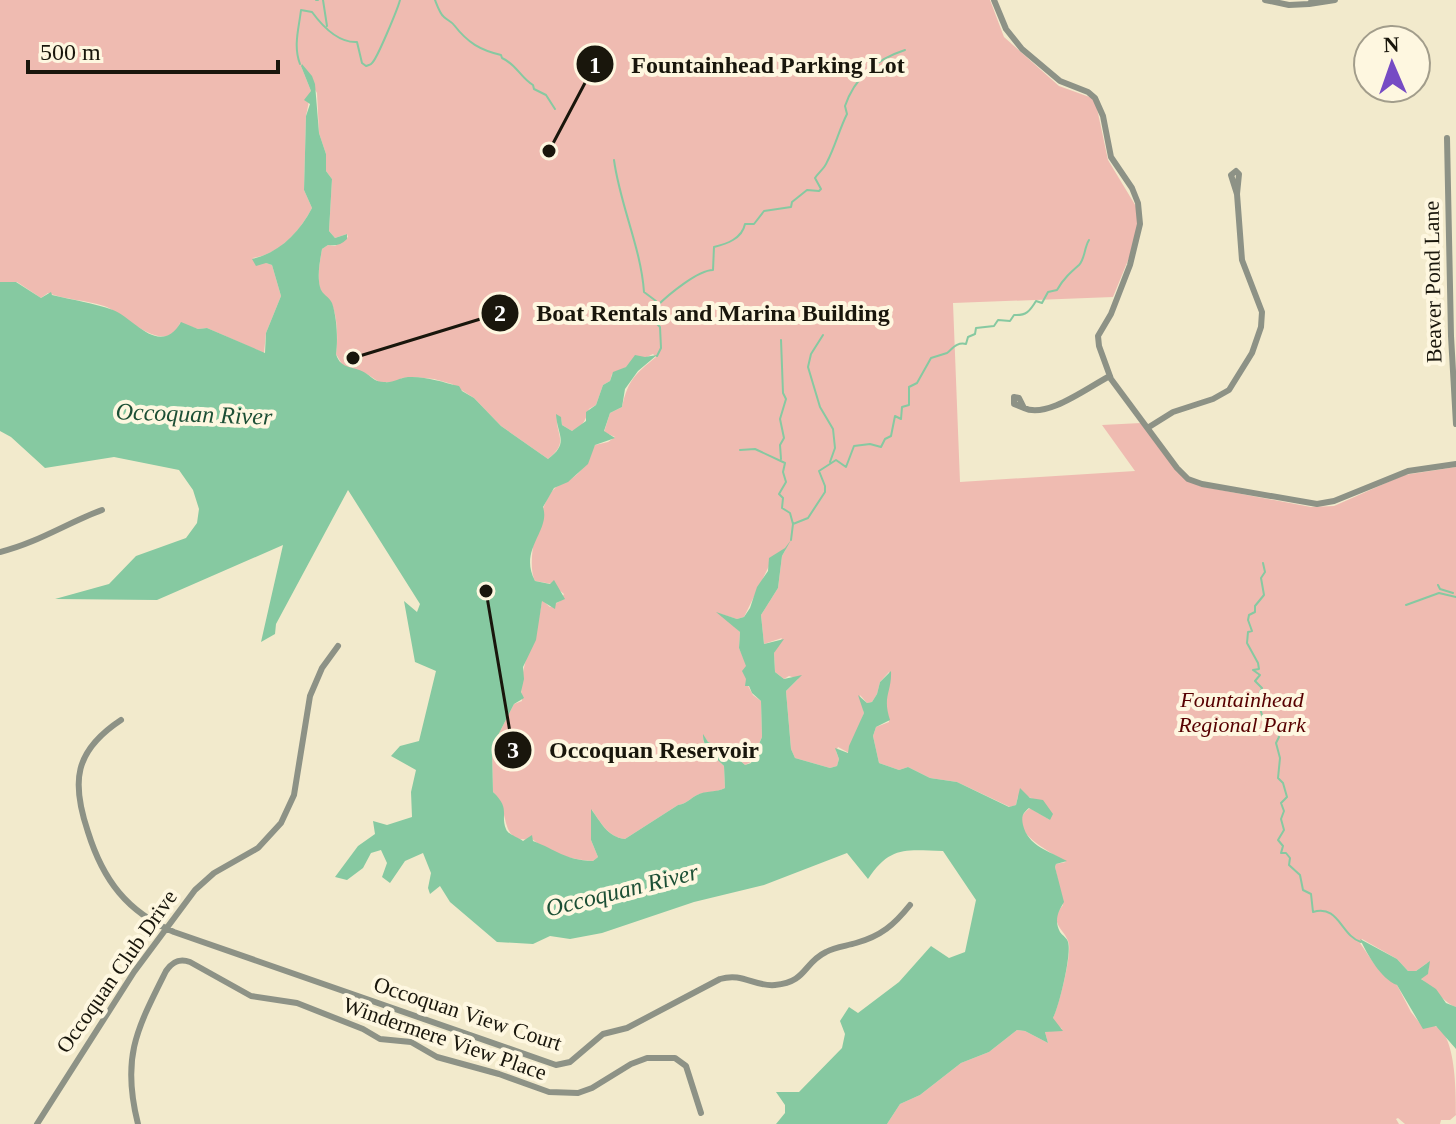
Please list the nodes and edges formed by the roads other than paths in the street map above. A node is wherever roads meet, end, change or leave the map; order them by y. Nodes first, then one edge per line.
1 (994, 0) edge
2 (1265, 0) edge
3 (1335, 0) edge
4 (1311, 2) edge
5 (1447, 138) dead end
6 (1456, 175) edge
7 (1447, 177) junction
8 (1237, 194) dead end
9 (1452, 252) edge
10 (1110, 376) junction
11 (1024, 408) dead end
12 (1456, 424) edge
13 (1149, 427) junction
14 (1456, 464) edge
15 (102, 510) dead end
16 (0, 552) edge
17 (338, 646) dead end
18 (121, 720) dead end
19 (910, 905) dead end
20 (165, 929) junction
21 (701, 1113) dead end
22 (37, 1124) edge
23 (138, 1124) edge

1 - 10 street
2 - 4 street
3 - 4 street
5 - 7 street, Beaver Pond Lane
6 - 7 street
7 - 9 street, Beaver Pond Lane
8 - 13 street
9 - 12 street, Beaver Pond Lane
10 - 11 street
10 - 13 street
13 - 14 street
15 - 16 street
17 - 20 street, Occoquan Club Drive
18 - 20 street
19 - 20 street, Occoquan View Court
20 - 22 street, Occoquan Club Drive
21 - 23 street, Windermere View Place

